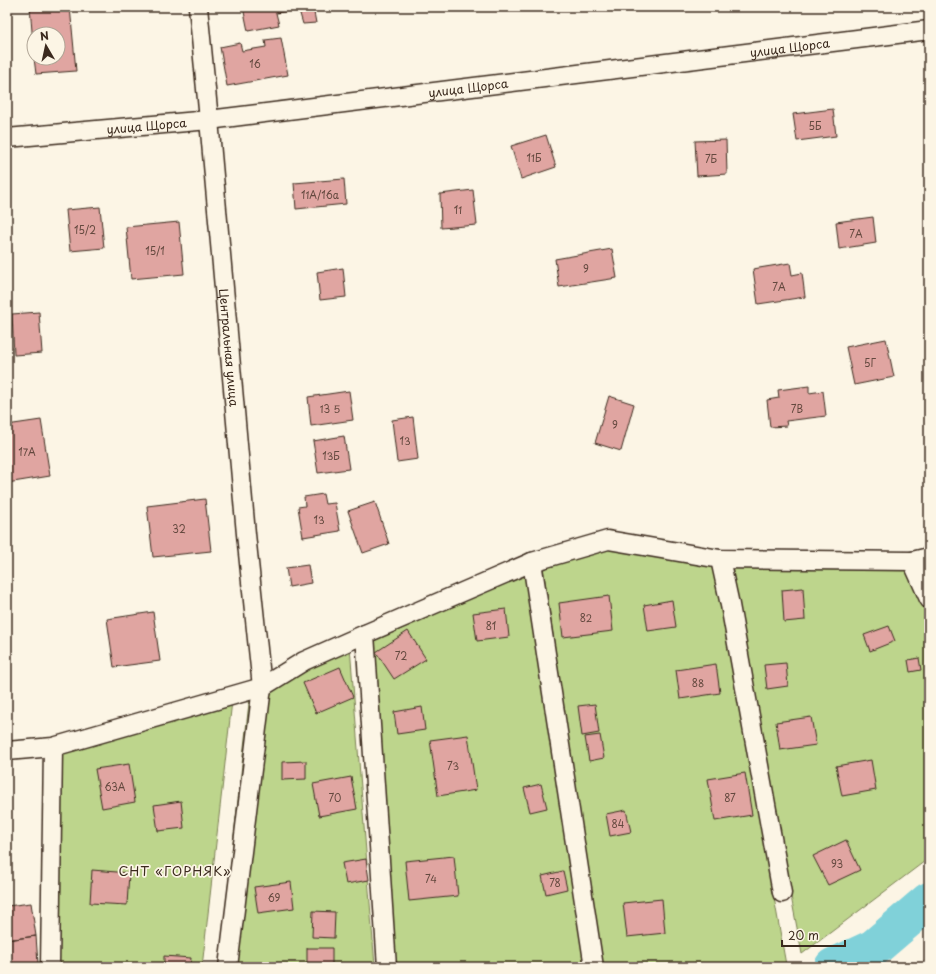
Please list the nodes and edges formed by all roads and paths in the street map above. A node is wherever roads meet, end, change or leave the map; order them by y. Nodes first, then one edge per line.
1 (198, 7) edge
2 (929, 30) edge
3 (210, 120) junction
4 (7, 138) edge
5 (929, 557) edge
6 (720, 559) junction
7 (912, 561) junction
8 (532, 562) junction
9 (929, 599) edge
10 (365, 634) junction
11 (262, 687) junction
12 (53, 747) junction
13 (7, 751) edge
14 (782, 893) dead end
15 (50, 967) edge
16 (228, 967) edge
17 (387, 967) edge
18 (594, 967) edge

1 - 3 street, Центральная улица
2 - 3 street, улица Щорса
3 - 4 street, улица Щорса
3 - 11 street, Центральная улица
5 - 7 street
6 - 7 street
6 - 8 street
6 - 14 street
7 - 9 street
8 - 10 street
8 - 18 street
10 - 11 street
10 - 17 street
11 - 12 street
11 - 16 street, Центральная улица
12 - 13 street
12 - 15 street

